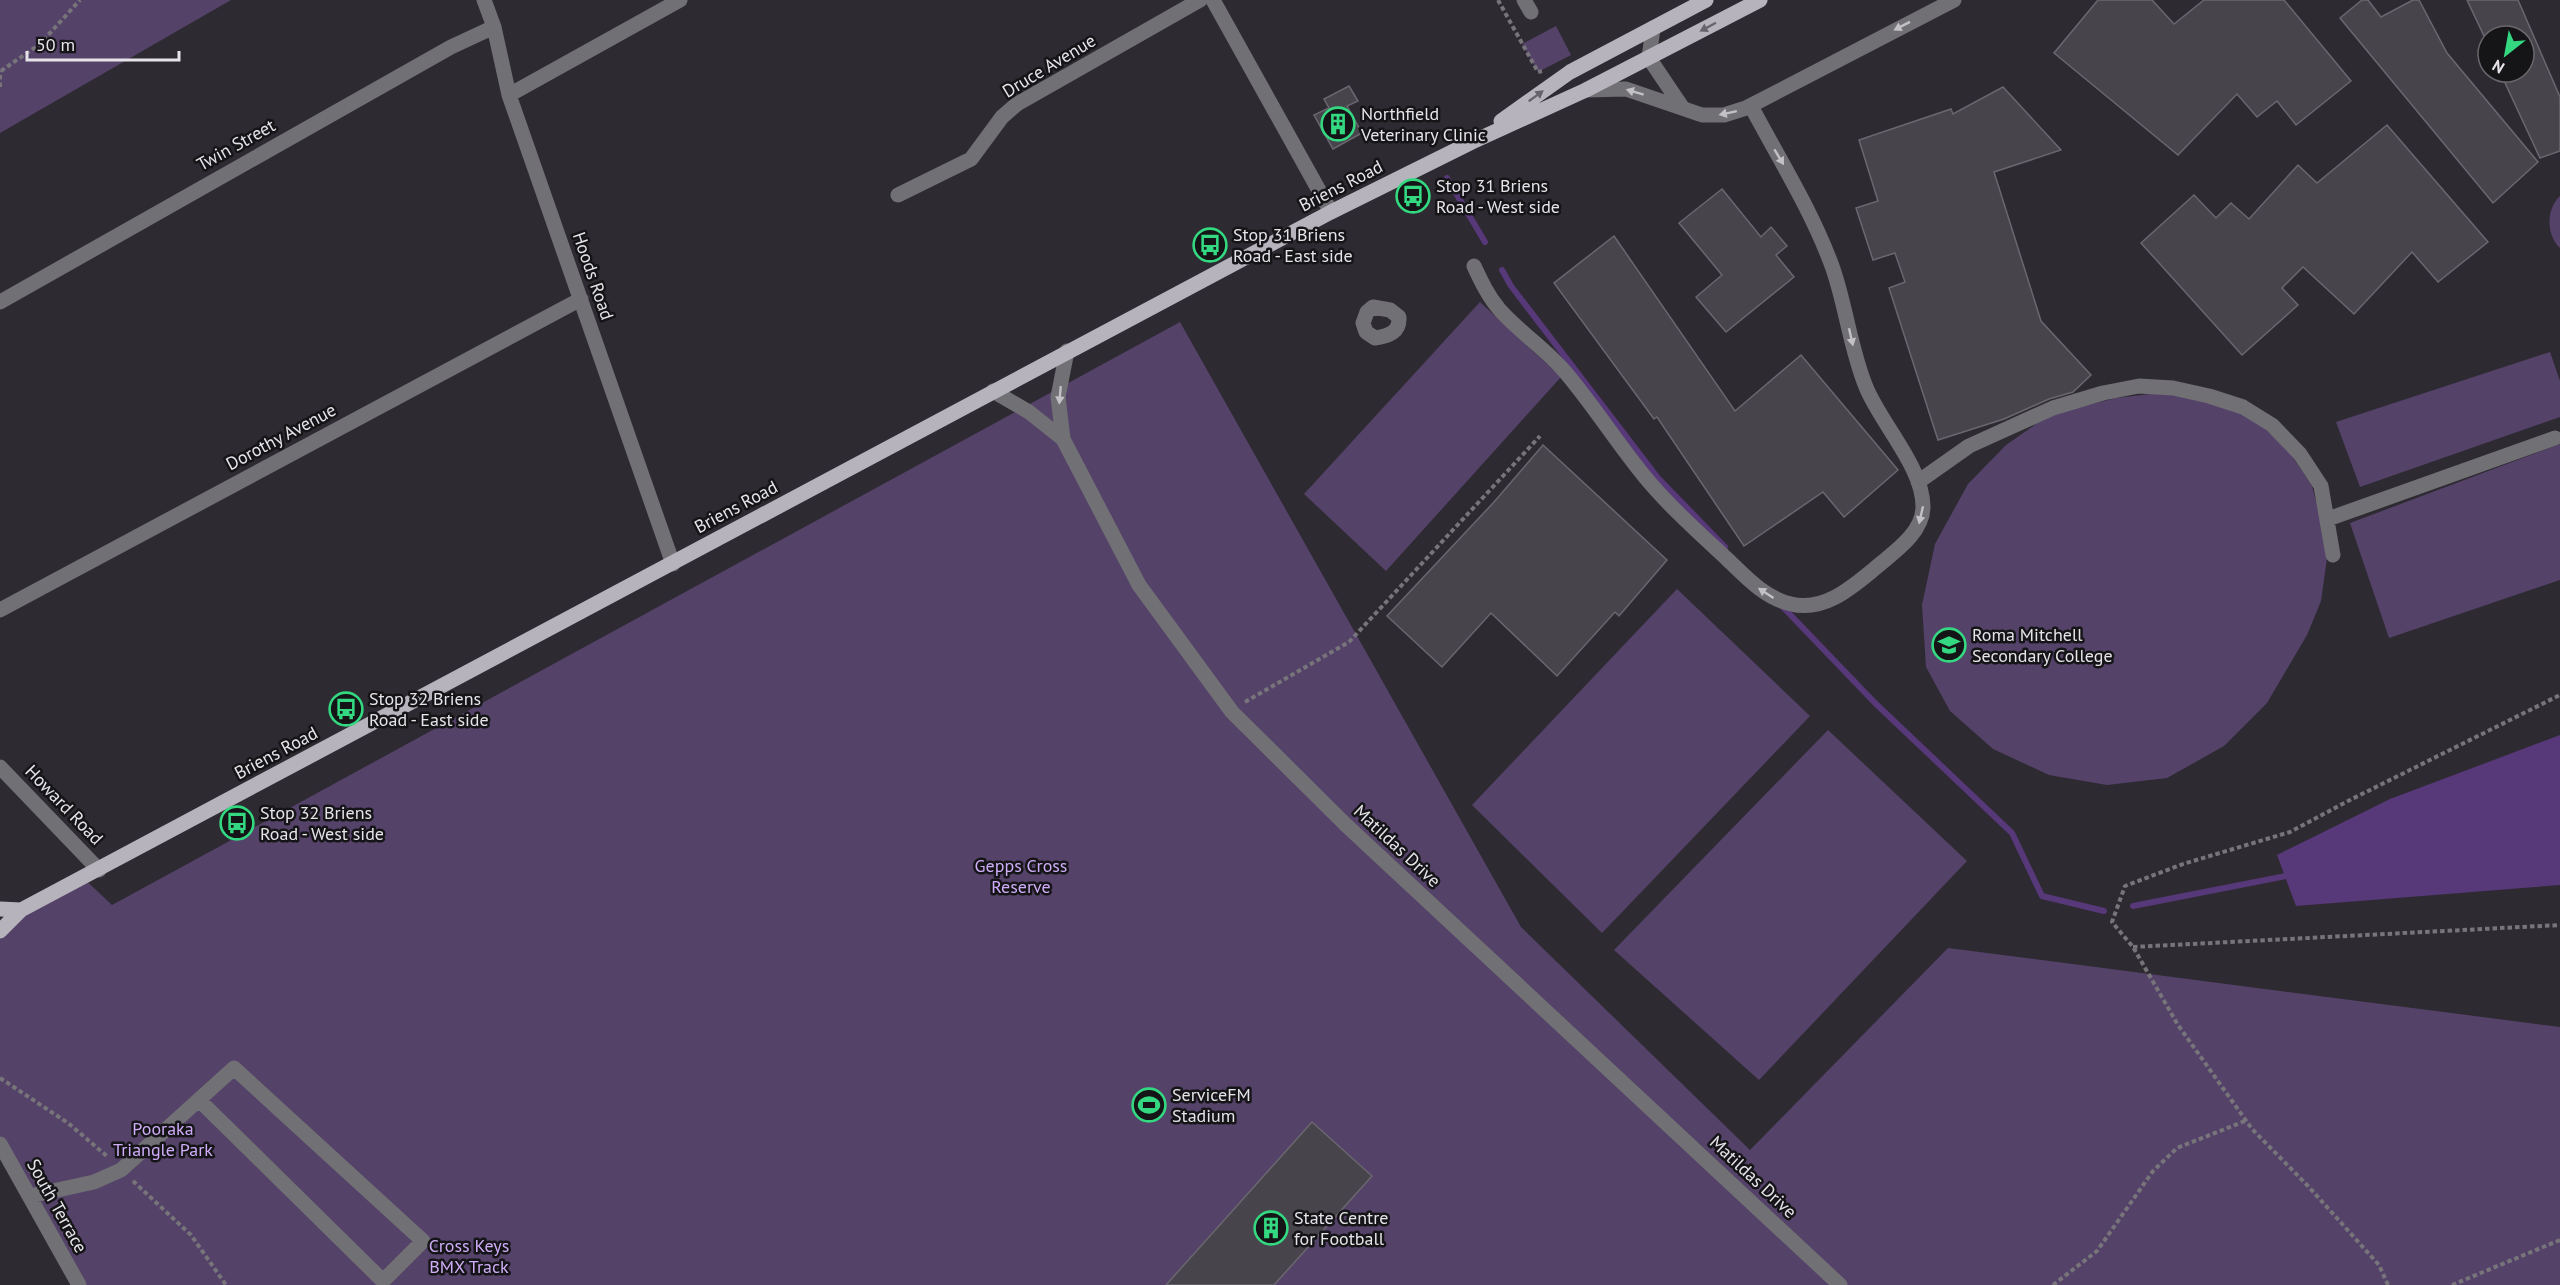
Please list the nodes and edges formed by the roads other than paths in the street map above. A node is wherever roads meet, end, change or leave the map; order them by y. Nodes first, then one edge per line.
1 (484, 0) edge
2 (680, 0) edge
3 (1200, 0) edge
4 (1213, 0) edge
5 (1706, 0) edge
6 (1760, 0) edge
7 (1954, 0) edge
8 (494, 27) junction
9 (1653, 28) junction
10 (1649, 58) junction
11 (1586, 90) junction
12 (509, 95) junction
13 (1751, 106) junction
14 (1682, 107) junction
15 (1472, 142) junction
16 (898, 195) dead end
17 (1331, 212) junction
18 (1474, 267) dead end
19 (581, 299) junction
20 (0, 302) edge
21 (1068, 351) junction
22 (993, 390) junction
23 (2555, 438) dead end
24 (1063, 439) junction
25 (1918, 482) junction
26 (2328, 519) junction
27 (2333, 555) dead end
28 (673, 564) junction
29 (0, 610) edge
30 (0, 767) edge
31 (99, 870) junction
32 (0, 909) edge
33 (21, 910) junction
34 (0, 931) edge
35 (200, 1100) junction
36 (0, 1145) edge
37 (30, 1196) junction
38 (385, 1283) edge
39 (79, 1285) edge
40 (1840, 1285) edge

1 - 8 street, Hoods Road
2 - 12 street
3 - 16 street, Druce Avenue
4 - 17 street
5 - 9 main road, Briens Road
6 -> 10 main road, Briens Road
7 -> 13 street
8 - 12 street, Hoods Road
8 - 20 street, Twin Street
9 - 10 street
15 -> 9 main road, Briens Road
10 - 11 main road, Briens Road
10 - 14 street
14 -> 11 street
11 - 15 main road, Briens Road
12 - 19 street, Hoods Road
13 -> 14 street
13 -> 25 street
15 - 17 main road, Briens Road
17 - 21 main road, Briens Road
25 -> 18 street
19 - 28 street, Hoods Road
19 - 29 street, Dorothy Avenue
21 - 22 main road, Briens Road
21 -> 24 street, Matildas Drive
22 - 24 street
22 - 28 main road, Briens Road
23 - 26 street
24 - 40 street, Matildas Drive
25 - 26 street
26 - 27 street
28 - 31 main road, Briens Road
30 - 31 street, Howard Road
31 - 33 main road, Briens Road
32 - 33 main road, Briens Road
33 - 34 main road, Briens Road
35 - 37 street
35 - 38 street
35 - 38 street
36 - 37 street, South Terrace
37 - 39 street, South Terrace

